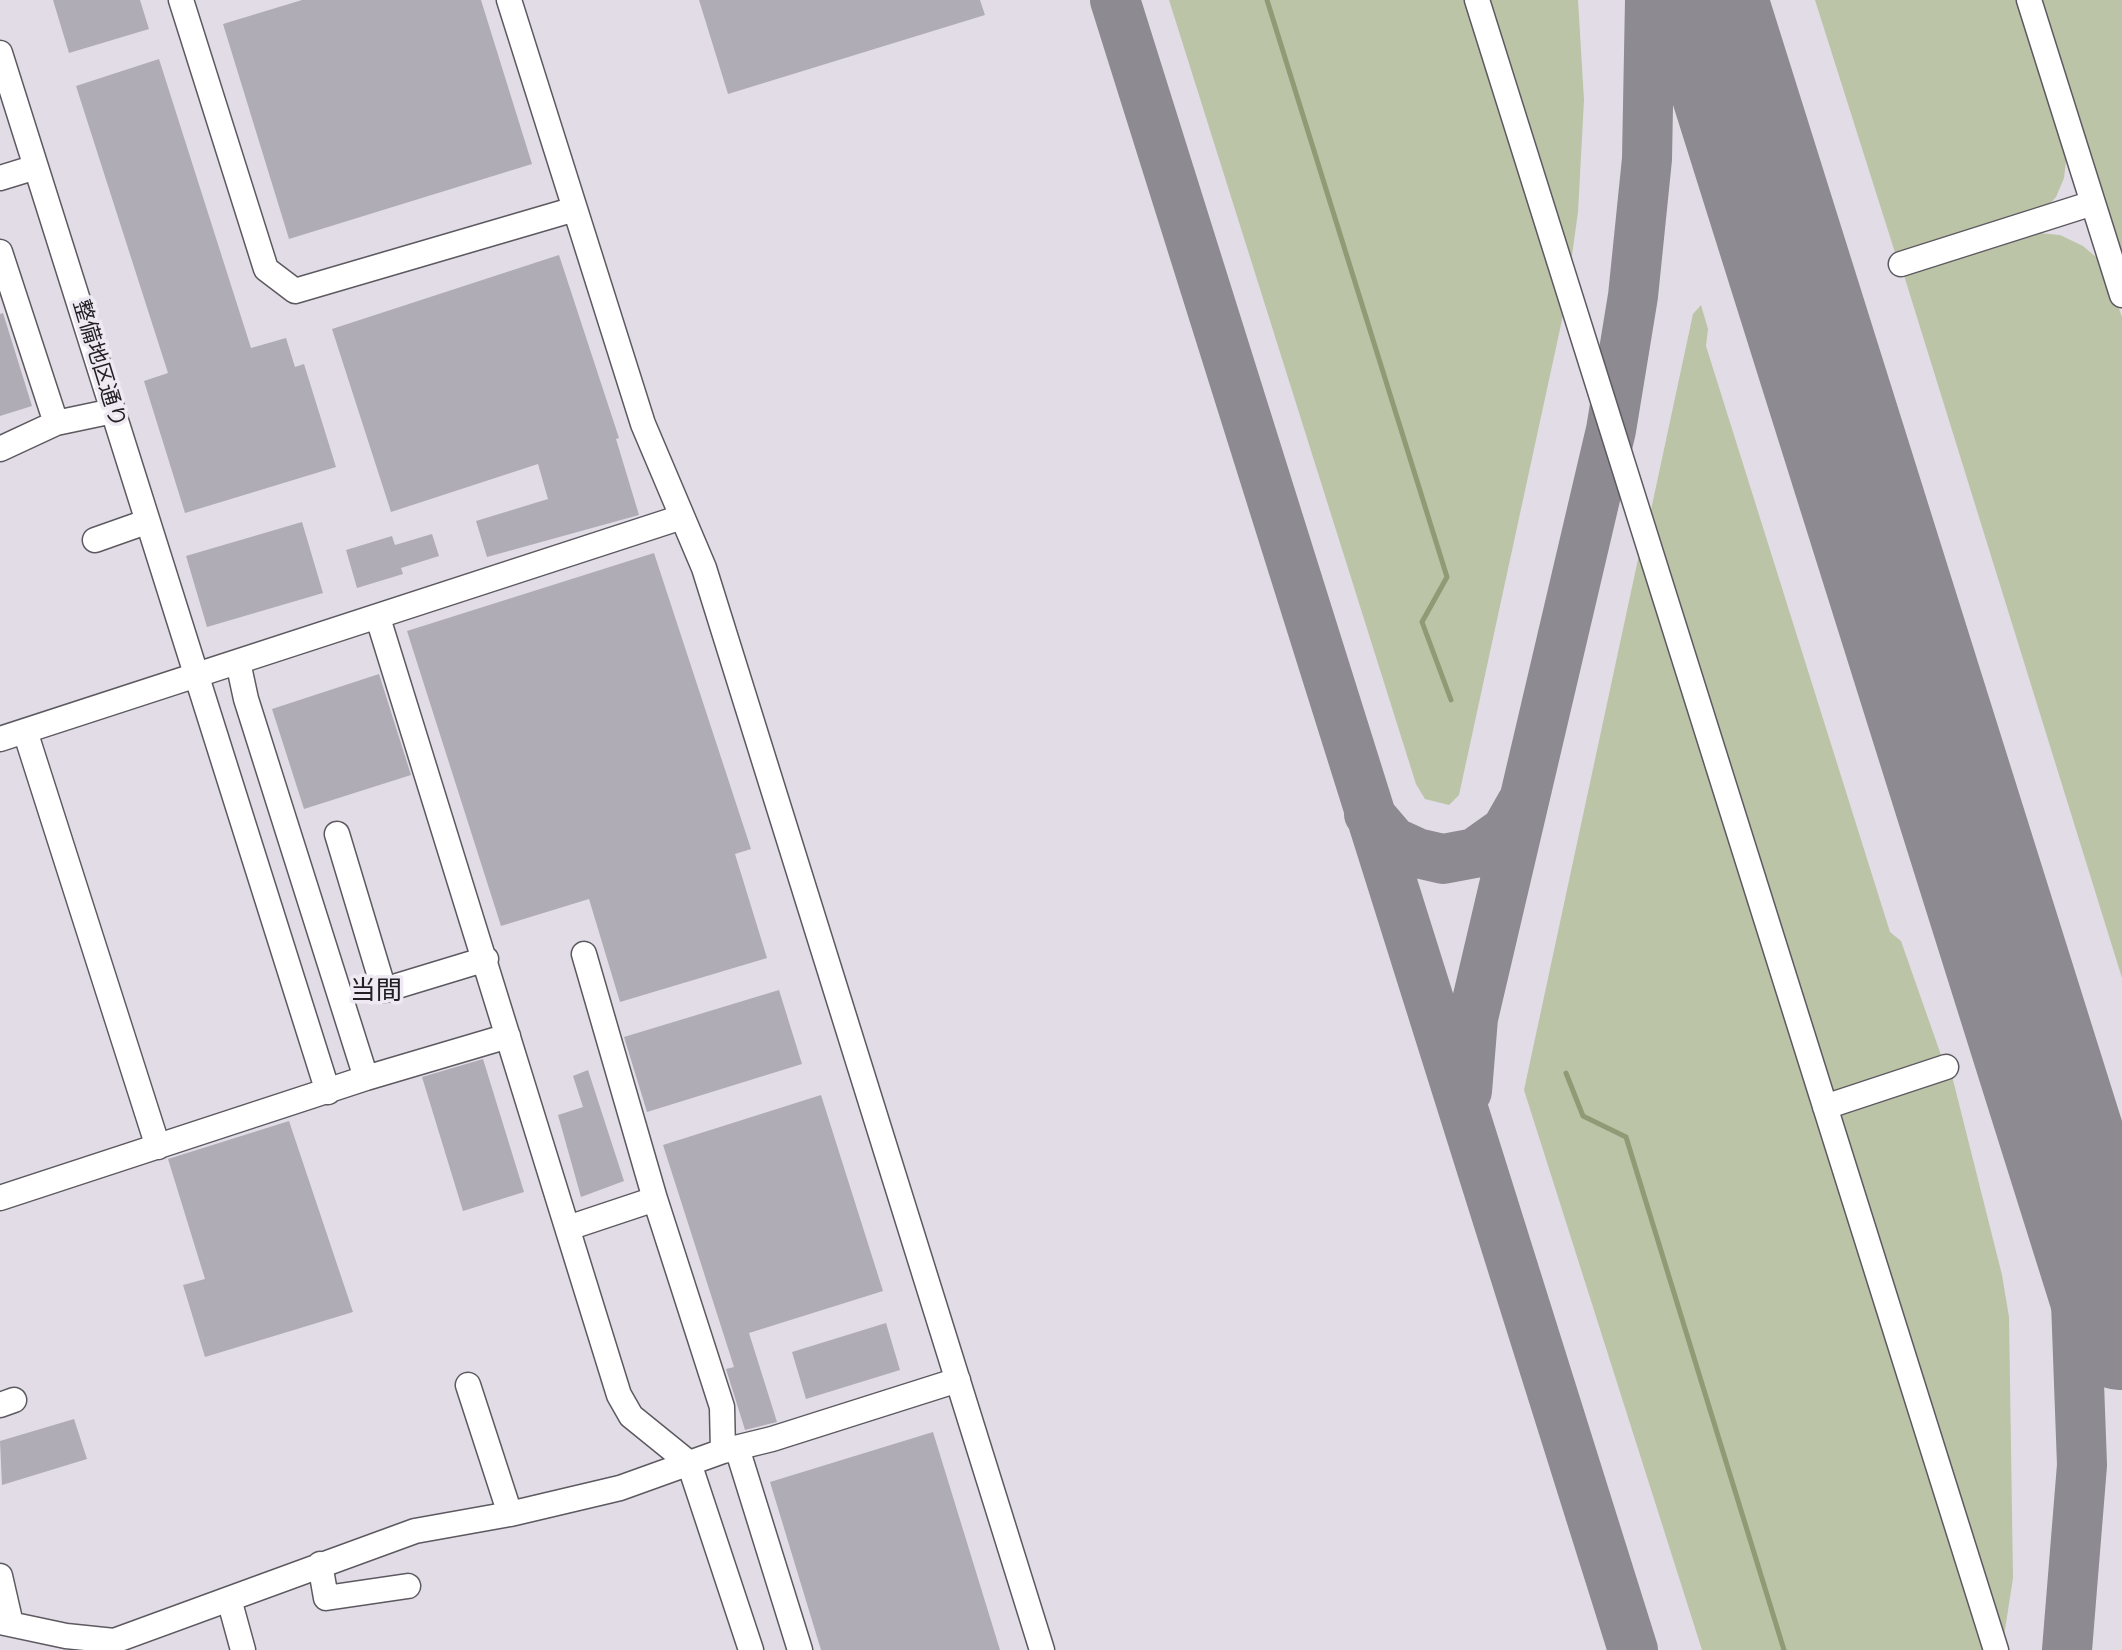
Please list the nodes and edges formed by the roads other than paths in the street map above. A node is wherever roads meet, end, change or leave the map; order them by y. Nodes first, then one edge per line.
1 (181, 0) edge
2 (509, 0) edge
3 (1477, 0) edge
4 (2029, 0) edge
5 (0, 53) edge
6 (36, 167) junction
7 (0, 178) edge
8 (2093, 203) junction
9 (575, 209) junction
10 (0, 252) edge
11 (1901, 264) dead end
12 (2122, 295) edge
13 (113, 411) junction
14 (56, 423) junction
15 (0, 449) edge
16 (682, 517) junction
17 (146, 522) junction
18 (95, 540) dead end
19 (378, 618) junction
20 (238, 662) junction
21 (194, 676) junction
22 (25, 731) junction
23 (0, 739) edge
24 (337, 834) dead end
25 (584, 954) dead end
26 (486, 959) junction
27 (508, 1036) junction
28 (1946, 1067) dead end
29 (366, 1078) junction
30 (328, 1092) junction
31 (1825, 1107) junction
32 (158, 1147) junction
33 (0, 1198) edge
34 (655, 1199) junction
35 (568, 1228) junction
36 (958, 1380) junction
37 (468, 1385) dead end
38 (730, 1450) junction
39 (689, 1463) junction
40 (510, 1514) junction
41 (320, 1564) junction
42 (0, 1576) edge
43 (408, 1586) dead end
44 (229, 1599) junction
45 (6, 1623) edge
46 (61, 1643) edge
47 (243, 1650) edge
48 (751, 1650) edge
49 (800, 1650) edge
50 (1042, 1650) edge
51 (1996, 1650) edge

1 - 9 street
2 - 9 street
3 - 31 street
4 - 8 street
5 - 6 street, 整備地区通り
6 - 7 street
6 - 13 street, 整備地区通り
8 - 11 street
8 - 12 street
9 - 16 street
10 - 14 street
13 - 14 street
13 - 17 street, 整備地区通り
14 - 15 street
16 - 19 street
16 - 36 street
17 - 18 street
17 - 21 street, 整備地区通り
19 - 20 street
19 - 26 street
20 - 21 street
20 - 29 street
21 - 22 street
21 - 30 street, 整備地区通り
22 - 23 street
22 - 32 street
24 - 26 street
25 - 34 street
26 - 27 street
27 - 29 street
27 - 35 street
28 - 31 street
29 - 30 street
30 - 32 street
31 - 51 street
32 - 33 street
34 - 35 street
34 - 38 street
35 - 39 street
36 - 38 street
36 - 50 street
37 - 40 street
38 - 39 street
38 - 49 street
39 - 40 street
39 - 48 street
40 - 41 street
41 - 43 street
41 - 44 street
42 - 45 street
44 - 46 street
44 - 47 street
45 - 46 street

